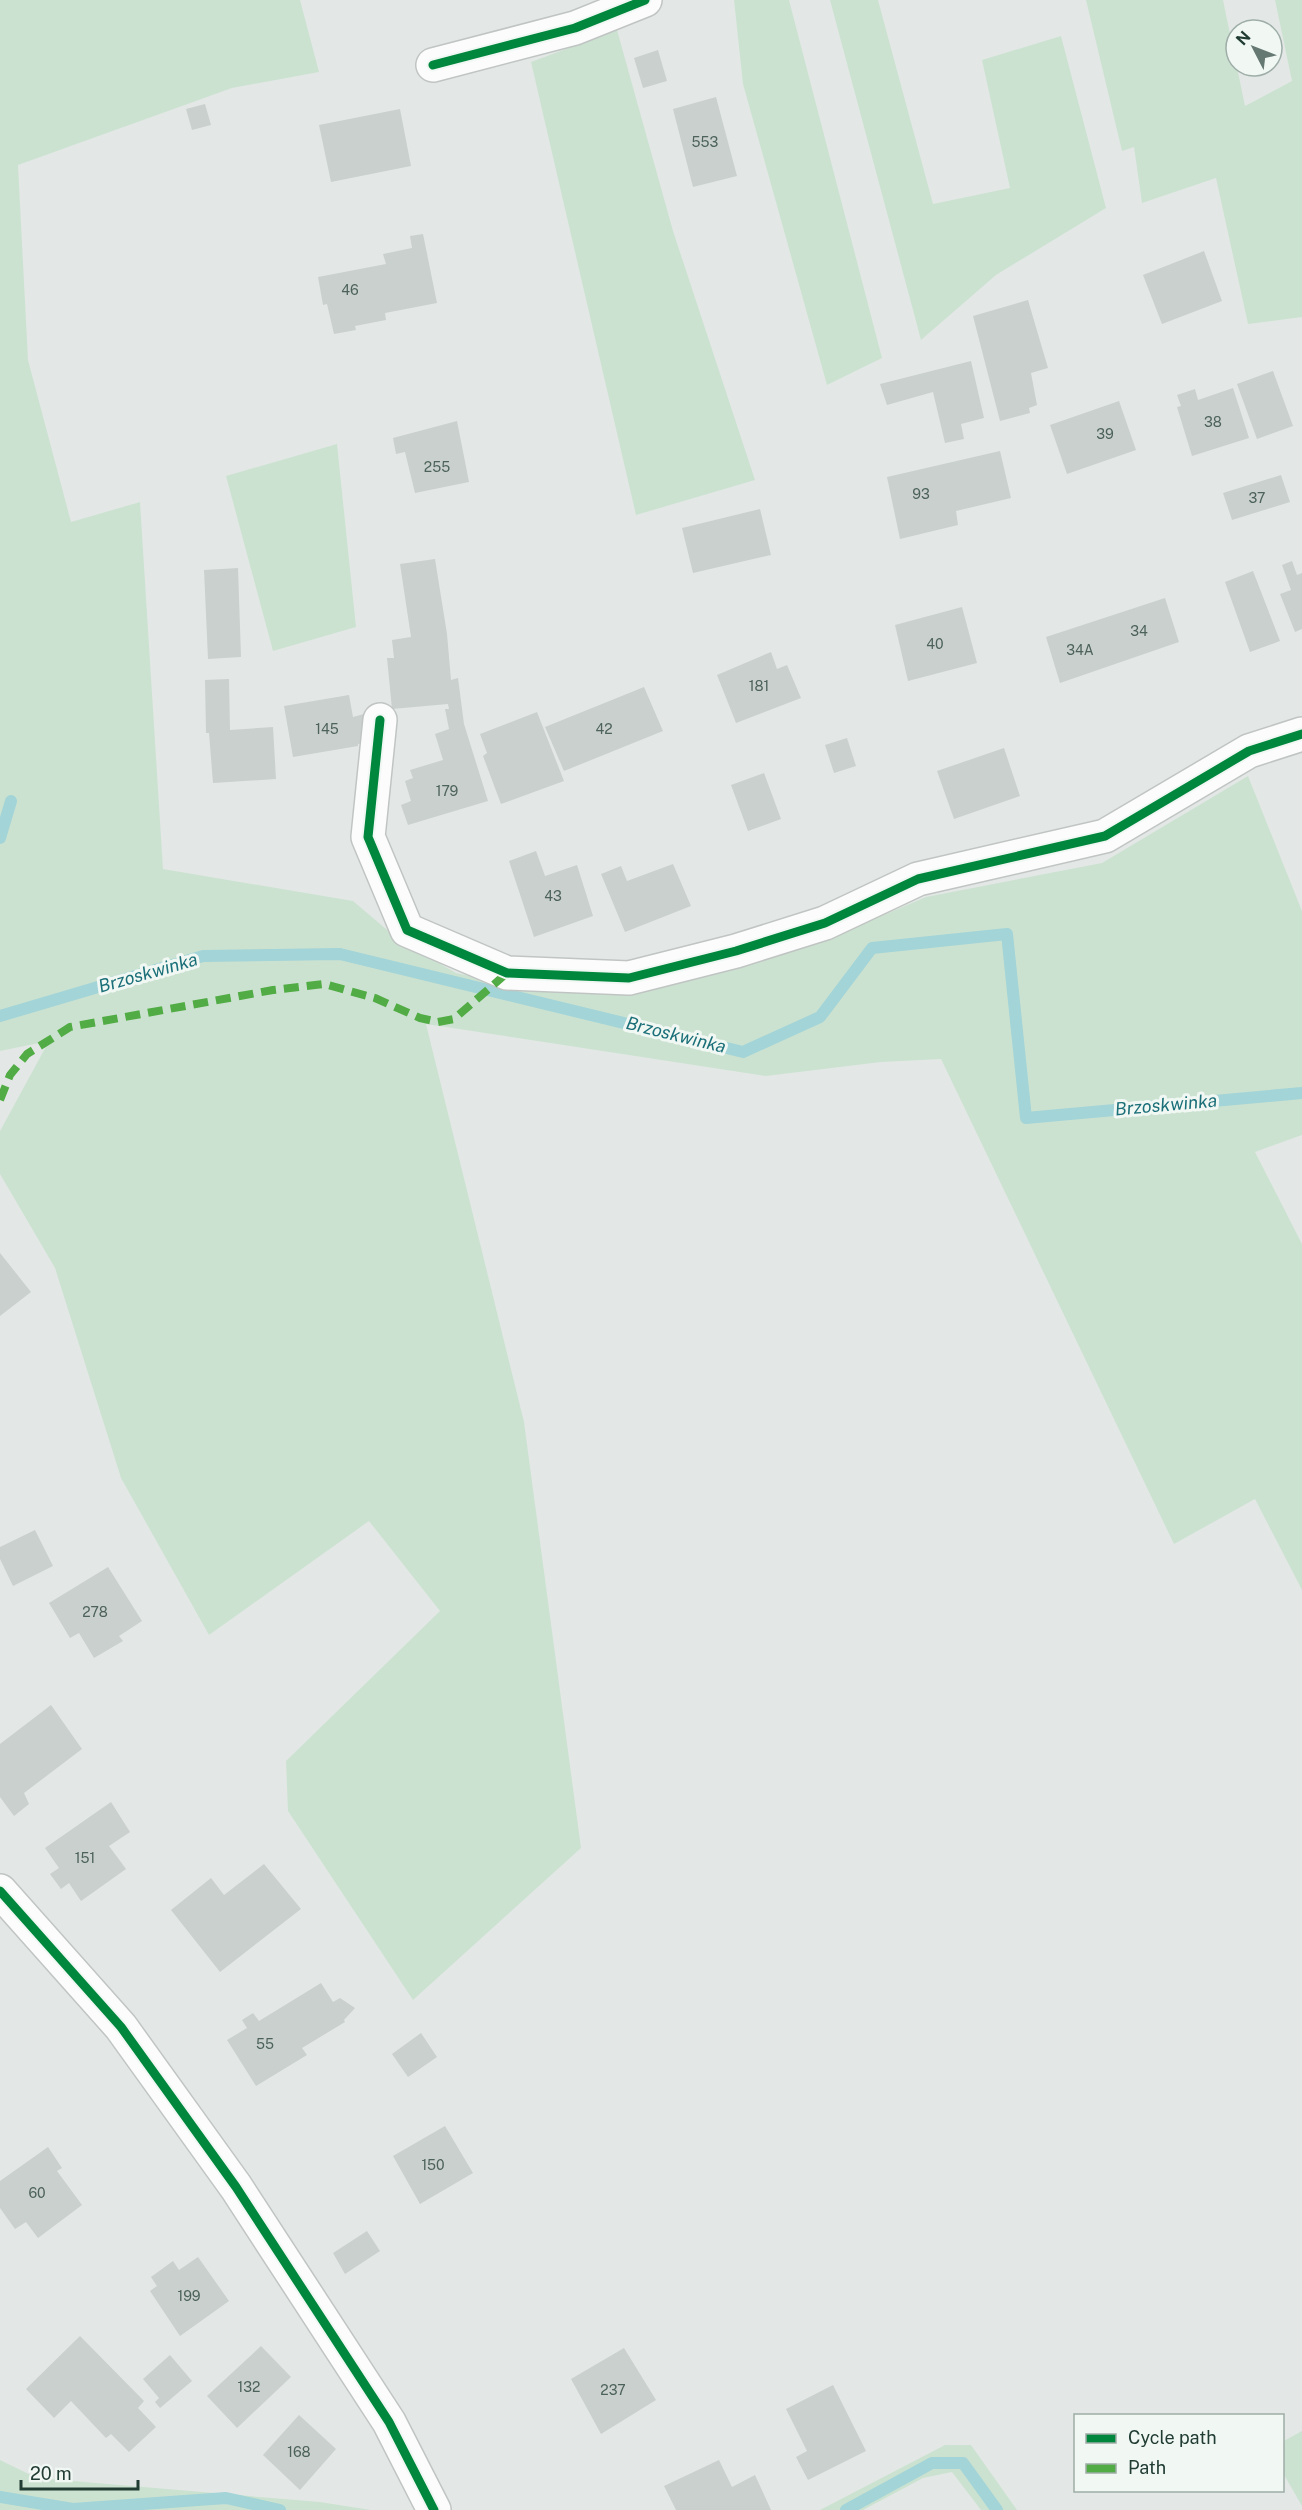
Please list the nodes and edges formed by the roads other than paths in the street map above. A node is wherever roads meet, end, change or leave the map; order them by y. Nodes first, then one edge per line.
1 (645, 0) edge
2 (433, 64) dead end
3 (380, 720) dead end
4 (1302, 734) edge
5 (0, 1891) edge
6 (434, 2510) edge

1 - 2 street
3 - 4 street
5 - 6 street

